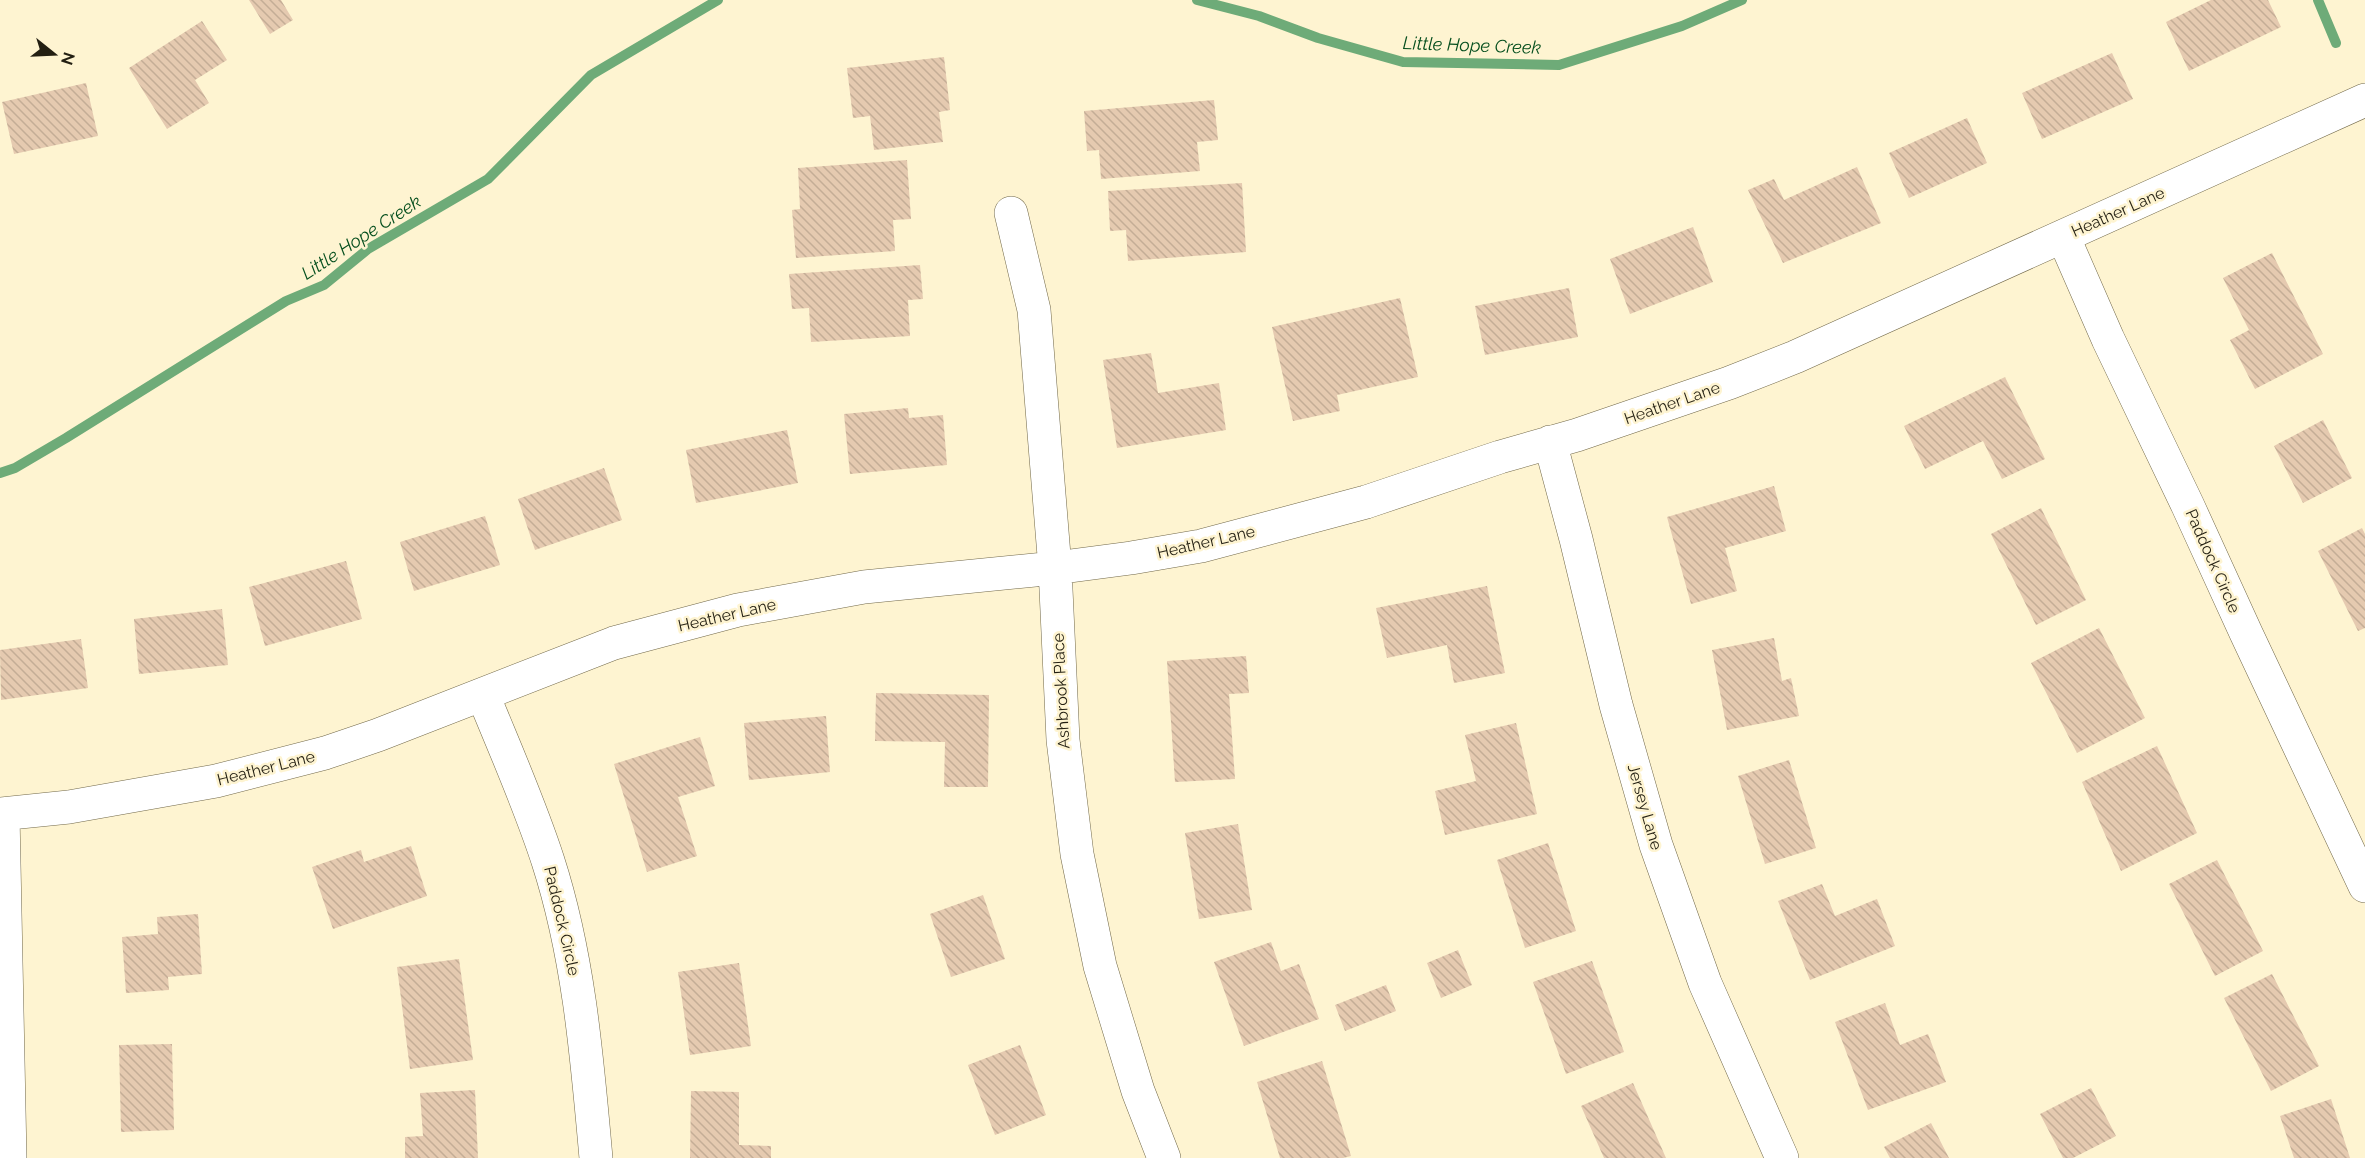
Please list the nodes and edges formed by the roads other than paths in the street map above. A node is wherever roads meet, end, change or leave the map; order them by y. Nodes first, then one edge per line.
1 (2365, 100) edge
2 (1011, 213) dead end
3 (2064, 236) junction
4 (1550, 442) junction
5 (1055, 568) junction
6 (483, 694) junction
7 (2, 814) edge
8 (2365, 886) edge
9 (10, 1158) edge
10 (596, 1158) edge
11 (1164, 1158) edge
12 (1782, 1158) edge

1 - 3 street, Heather Lane
2 - 5 street, Ashbrook Place
3 - 4 street, Heather Lane
3 - 8 street, Paddock Circle
4 - 5 street, Heather Lane
4 - 12 street, Jersey Lane
5 - 6 street, Heather Lane
5 - 11 street, Ashbrook Place
6 - 7 street, Heather Lane
6 - 10 street, Paddock Circle
7 - 9 street

